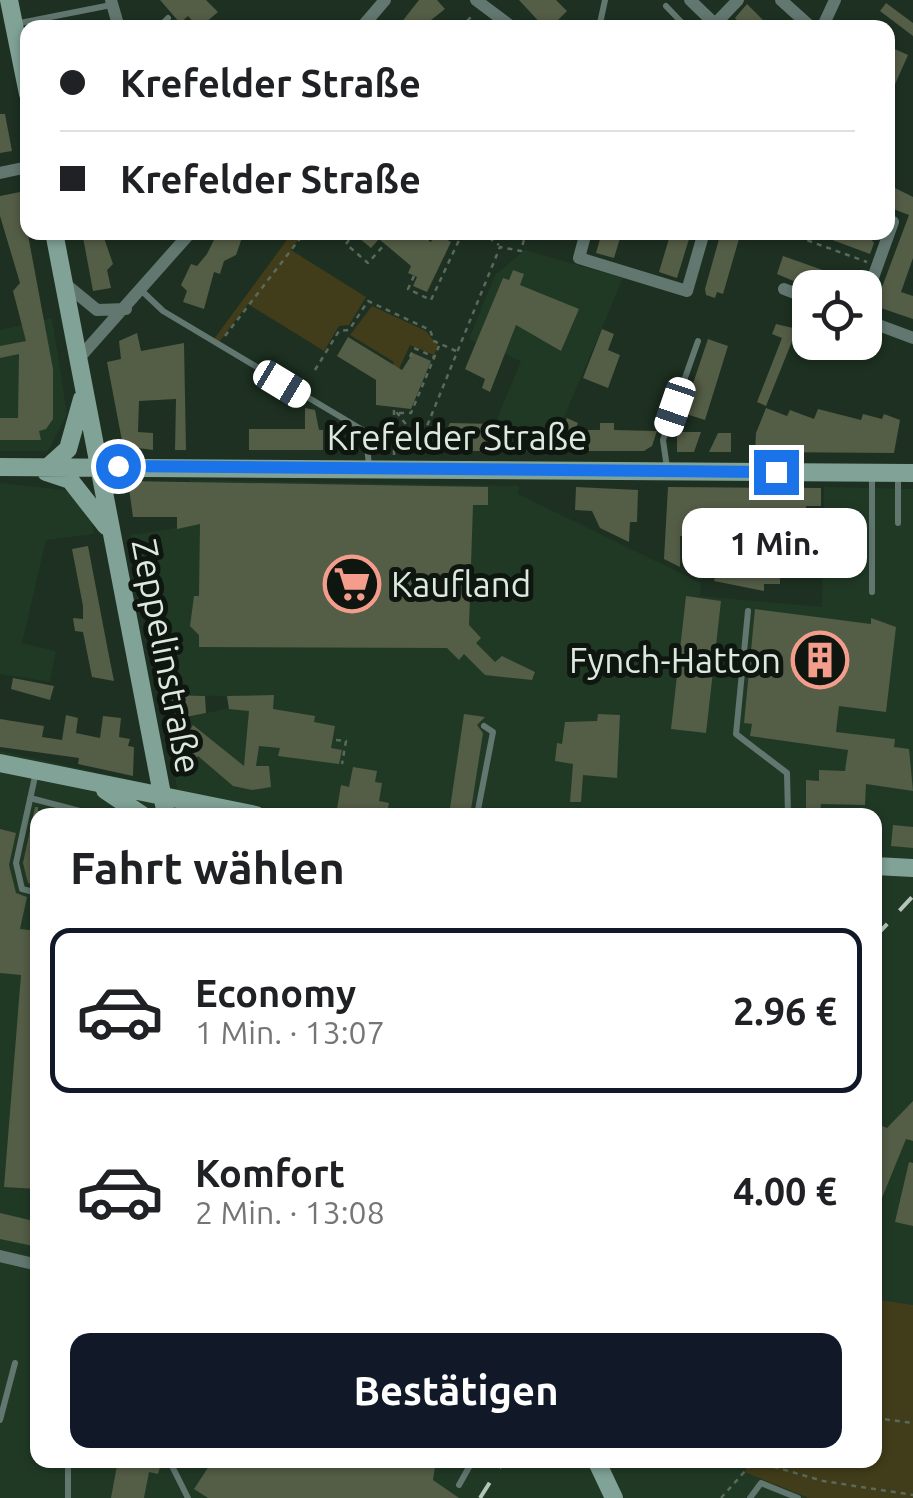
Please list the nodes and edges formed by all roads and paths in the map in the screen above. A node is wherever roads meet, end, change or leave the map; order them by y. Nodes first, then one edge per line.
1 (10, 0) edge
2 (385, 0) edge
3 (690, 0) edge
4 (781, 0) edge
5 (112, 2) edge
6 (480, 2) edge
7 (666, 6) dead end
8 (32, 20) edge
9 (369, 20) edge
10 (503, 20) edge
11 (679, 20) edge
12 (711, 20) edge
13 (803, 20) edge
14 (20, 23) edge
15 (14, 24) junction
16 (20, 54) edge
17 (56, 240) edge
18 (184, 240) edge
19 (299, 240) edge
20 (349, 240) edge
21 (459, 240) edge
22 (492, 240) edge
23 (524, 240) edge
24 (584, 240) edge
25 (702, 240) edge
26 (806, 240) edge
27 (886, 240) edge
28 (385, 244) dead end
29 (500, 246) junction
30 (877, 266) junction
31 (876, 270) edge
32 (414, 276) dead end
33 (64, 283) junction
34 (784, 289) dead end
35 (142, 292) junction
36 (792, 292) edge
37 (126, 309) junction
38 (882, 326) edge
39 (913, 338) edge
40 (698, 341) dead end
41 (440, 344) junction
42 (218, 345) junction
43 (458, 352) junction
44 (80, 356) junction
45 (410, 357) dead end
46 (434, 357) junction
47 (315, 370) dead end
48 (85, 376) junction
49 (398, 414) junction
50 (420, 442) junction
51 (99, 466) junction
52 (0, 467) edge
53 (40, 467) junction
54 (369, 469) junction
55 (412, 469) junction
56 (668, 472) junction
57 (872, 473) junction
58 (906, 473) edge
59 (898, 523) dead end
60 (109, 531) junction
61 (872, 592) dead end
62 (748, 612) dead end
63 (484, 726) dead end
64 (336, 740) dead end
65 (0, 763) edge
66 (342, 764) dead end
67 (36, 771) junction
68 (97, 784) junction
69 (30, 798) junction
70 (164, 806) edge
71 (68, 808) edge
72 (132, 808) edge
73 (478, 808) edge
74 (788, 808) edge
75 (882, 866) edge
76 (913, 868) edge
77 (30, 890) edge
78 (0, 1256) edge
79 (30, 1263) edge
80 (15, 1363) dead end
81 (882, 1419) edge
82 (0, 1420) edge
83 (913, 1423) edge
84 (68, 1468) edge
85 (172, 1468) edge
86 (469, 1468) edge
87 (600, 1468) edge
88 (748, 1468) edge
89 (778, 1468) edge
90 (459, 1485) dead end
91 (913, 1495) edge
92 (788, 1496) edge
93 (68, 1498) edge
94 (188, 1498) edge
95 (614, 1498) edge
96 (721, 1498) edge
97 (750, 1498) edge
98 (798, 1498) edge

1 - 15 street
2 - 9 street
3 - 12 street
4 - 13 street
5 - 8 lane
6 - 10 street
7 - 11 lane
14 - 15 lane
15 - 16 street
17 - 33 street, Zeppelinstraße
18 - 35 street
19 - 42 path
20 - 28 path
21 - 32 path
22 - 29 path
23 - 29 path
24 - 25 street
26 - 30 path
27 - 30 street
29 - 43 path
30 - 31 street
33 - 37 street
33 - 44 street, Zeppelinstraße
34 - 36 street
35 - 37 street
35 - 42 lane
37 - 44 street
38 - 39 street
40 - 56 lane
41 - 43 path
41 - 46 path
41 - 47 path
42 - 54 lane
43 - 50 path
44 - 48 street, Zeppelinstraße
45 - 46 path
46 - 49 path
48 - 51 street, Zeppelinstraße
48 - 53 street
49 - 50 path
49 - 55 path
50 - 55 path
51 - 53 street, Krefelder Straße
51 - 54 street, Krefelder Straße
51 - 60 street, Zeppelinstraße
52 - 53 street, Krefelder Straße
53 - 60 street
54 - 55 street, Krefelder Straße
55 - 56 street, Krefelder Straße
56 - 57 street, Krefelder Straße
57 - 58 street, Krefelder Straße
57 - 61 lane
58 - 59 lane
60 - 70 street, Zeppelinstraße
62 - 74 lane
63 - 73 lane
64 - 66 path
65 - 67 street
67 - 68 street
67 - 69 lane
68 - 70 street
68 - 72 street
69 - 71 lane
69 - 77 lane
75 - 76 street
78 - 79 street
80 - 82 lane
81 - 83 path
84 - 93 lane
85 - 94 lane
86 - 90 lane
87 - 95 street
88 - 96 path
89 - 91 path
92 - 97 lane
92 - 98 lane

